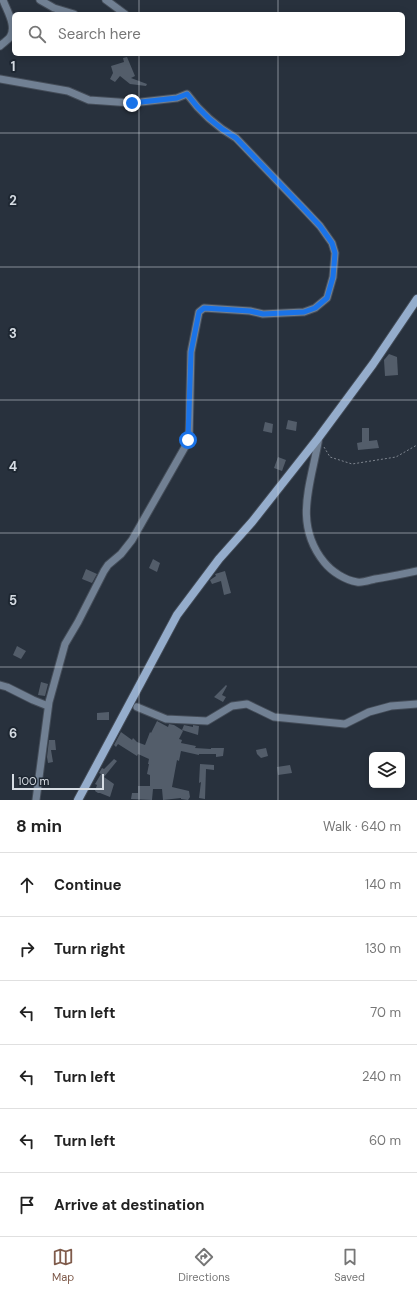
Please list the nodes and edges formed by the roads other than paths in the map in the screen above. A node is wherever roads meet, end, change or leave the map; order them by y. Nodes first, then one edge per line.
1 (3, 0) edge
2 (40, 0) edge
3 (106, 0) edge
4 (67, 12) edge
5 (122, 12) edge
6 (12, 23) edge
7 (12, 31) edge
8 (0, 46) edge
9 (0, 79) edge
10 (417, 299) edge
11 (319, 437) junction
12 (417, 571) edge
13 (0, 685) edge
14 (417, 704) edge
15 (48, 706) junction
16 (137, 707) dead end
17 (36, 800) edge
18 (78, 800) edge

1 - 6 street
2 - 4 street
3 - 5 street
7 - 8 street
9 - 15 street
10 - 11 street
11 - 12 street
11 - 18 street
13 - 15 street
14 - 16 street
15 - 17 street

